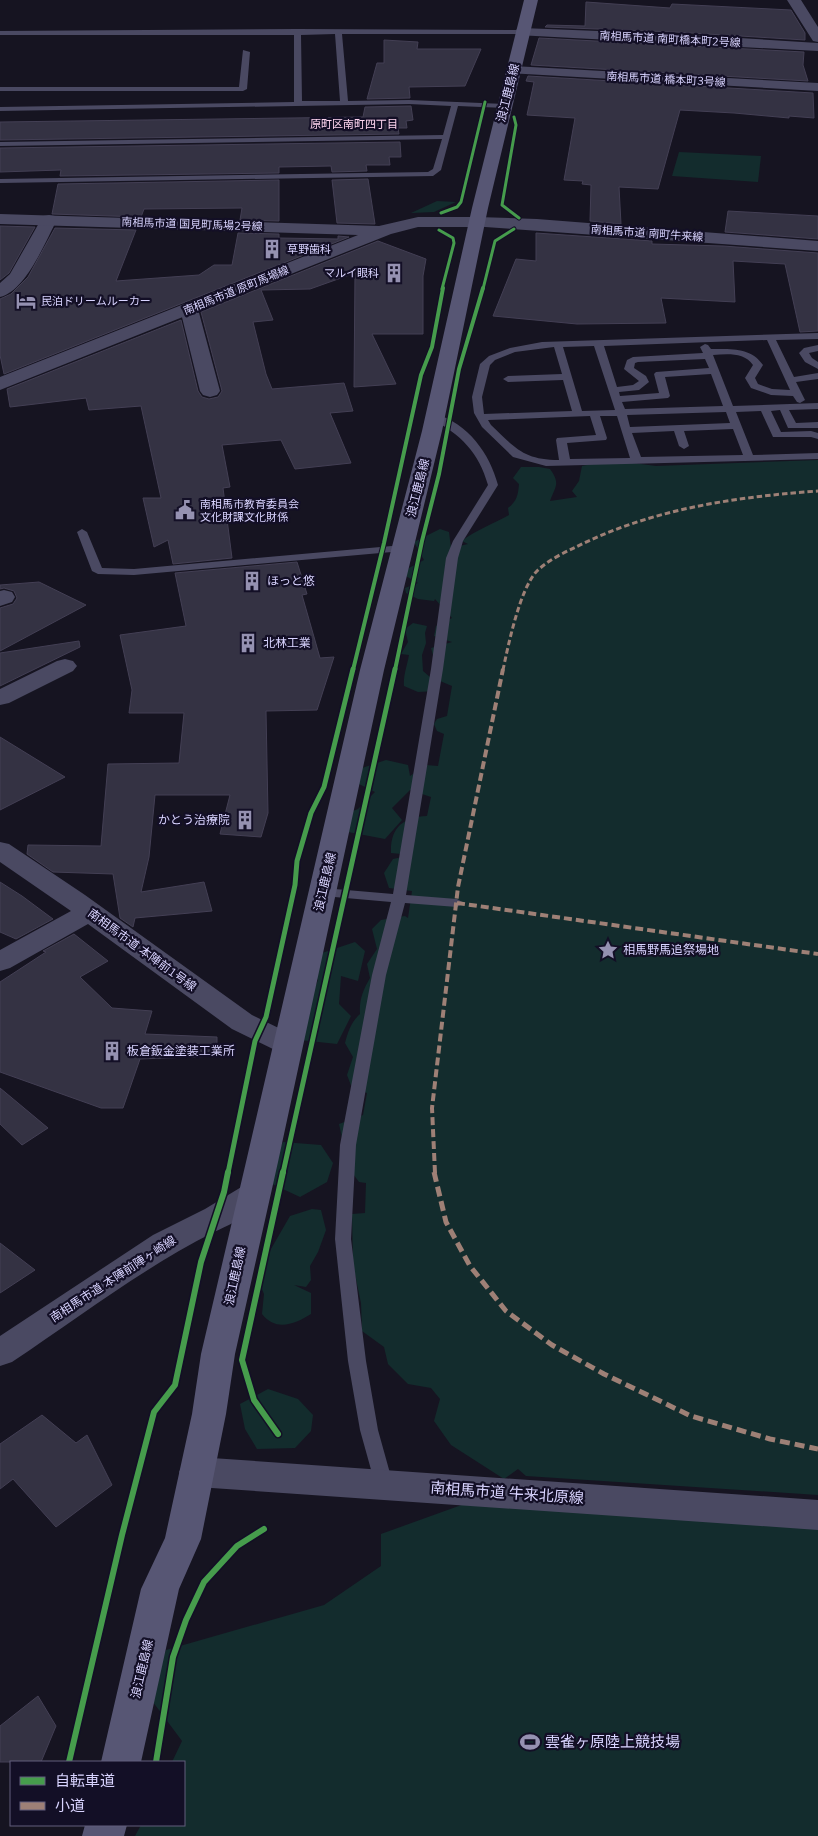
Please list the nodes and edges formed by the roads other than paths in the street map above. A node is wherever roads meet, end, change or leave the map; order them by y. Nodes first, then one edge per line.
1 (531, 0) edge
2 (794, 0) edge
3 (297, 31) junction
4 (338, 32) junction
5 (522, 32) junction
6 (0, 33) edge
7 (818, 38) edge
8 (818, 47) edge
9 (246, 52) dead end
10 (513, 70) junction
11 (818, 87) edge
12 (0, 89) edge
13 (344, 103) junction
14 (298, 104) junction
15 (455, 105) junction
16 (505, 106) junction
17 (0, 109) edge
18 (446, 136) junction
19 (0, 144) edge
20 (0, 181) edge
21 (0, 218) edge
22 (49, 220) junction
23 (477, 222) junction
24 (385, 230) junction
25 (818, 246) edge
26 (0, 292) edge
27 (189, 309) junction
28 (818, 336) edge
29 (770, 338) junction
30 (702, 340) junction
31 (598, 343) junction
32 (558, 345) junction
33 (818, 348) edge
34 (708, 354) junction
35 (818, 366) edge
36 (714, 371) junction
37 (818, 376) edge
38 (567, 377) junction
39 (508, 379) dead end
40 (790, 380) junction
41 (0, 384) edge
42 (210, 391) dead end
43 (797, 393) junction
44 (614, 394) junction
45 (803, 406) junction
46 (818, 406) edge
47 (764, 407) junction
48 (784, 407) junction
49 (729, 409) junction
50 (620, 412) junction
51 (578, 413) junction
52 (594, 413) junction
53 (435, 417) junction
54 (481, 417) junction
55 (818, 425) edge
56 (736, 426) junction
57 (678, 428) junction
58 (626, 430) junction
59 (818, 436) edge
60 (684, 446) dead end
61 (818, 456) edge
62 (749, 458) junction
63 (637, 462) junction
64 (566, 464) junction
65 (82, 532) dead end
66 (403, 548) junction
67 (65, 666) dead end
68 (0, 698) edge
69 (0, 850) edge
70 (323, 892) junction
71 (399, 898) junction
72 (457, 903) dead end
73 (89, 912) junction
74 (0, 962) edge
75 (287, 1044) junction
76 (254, 1194) junction
77 (0, 1353) edge
78 (197, 1472) junction
79 (384, 1484) junction
80 (818, 1516) edge
81 (121, 1761) edge

1 - 5 main road, 浪江鹿島線
2 - 7 street
3 - 4 lane
3 - 6 lane
3 - 14 lane
4 - 5 lane
4 - 13 lane
5 - 8 street, 南相馬市道 南町橋本町2号線
5 - 10 main road, 浪江鹿島線
9 - 12 lane
10 - 11 street, 南相馬市道 橋本町3号線
10 - 16 main road, 浪江鹿島線
13 - 14 lane
13 - 15 lane
14 - 17 lane
15 - 16 lane
15 - 18 lane
16 - 23 main road, 浪江鹿島線
18 - 19 lane
18 - 20 lane
21 - 22 street, 南相馬市道 国見町馬場2号線
22 - 24 street, 南相馬市道 国見町馬場2号線
22 - 26 street
23 - 24 street, 南相馬市道 原町馬場線
23 - 25 street, 南相馬市道 南町牛来線
23 - 53 main road, 浪江鹿島線
24 - 27 street, 南相馬市道 原町馬場線
27 - 41 street, 南相馬市道 原町馬場線
27 - 42 street
28 - 29 lane
29 - 30 lane
29 - 40 lane
30 - 31 lane
30 - 34 lane
31 - 32 lane
31 - 44 lane
32 - 38 lane
32 - 54 lane
33 - 35 lane
34 - 36 lane
34 - 43 lane
34 - 44 lane
36 - 44 lane
36 - 49 lane
37 - 40 lane
38 - 39 lane
38 - 51 lane
40 - 43 lane
43 - 45 lane
44 - 50 lane
45 - 46 lane
45 - 48 lane
47 - 48 lane
47 - 49 lane
47 - 59 lane
48 - 55 lane
49 - 50 lane
49 - 56 lane
50 - 52 lane
50 - 58 lane
51 - 52 lane
51 - 54 lane
52 - 64 lane
53 - 66 main road, 浪江鹿島線
53 - 71 lane
54 - 64 lane
56 - 57 lane
56 - 62 lane
57 - 58 lane
57 - 60 lane
58 - 63 lane
61 - 62 lane
62 - 63 lane
63 - 64 lane
65 - 66 lane
66 - 70 main road, 浪江鹿島線
67 - 68 street
69 - 73 street, 南相馬市道 本陣前1号線
70 - 71 lane
70 - 75 main road, 浪江鹿島線
71 - 72 lane
71 - 79 lane
73 - 74 street
73 - 75 street, 南相馬市道 本陣前1号線
75 - 76 main road, 浪江鹿島線
76 - 77 street, 南相馬市道 本陣前陣ヶ崎線
76 - 78 main road, 浪江鹿島線
78 - 79 street, 南相馬市道 牛来北原線
78 - 81 main road, 浪江鹿島線
79 - 80 street, 南相馬市道 牛来北原線

